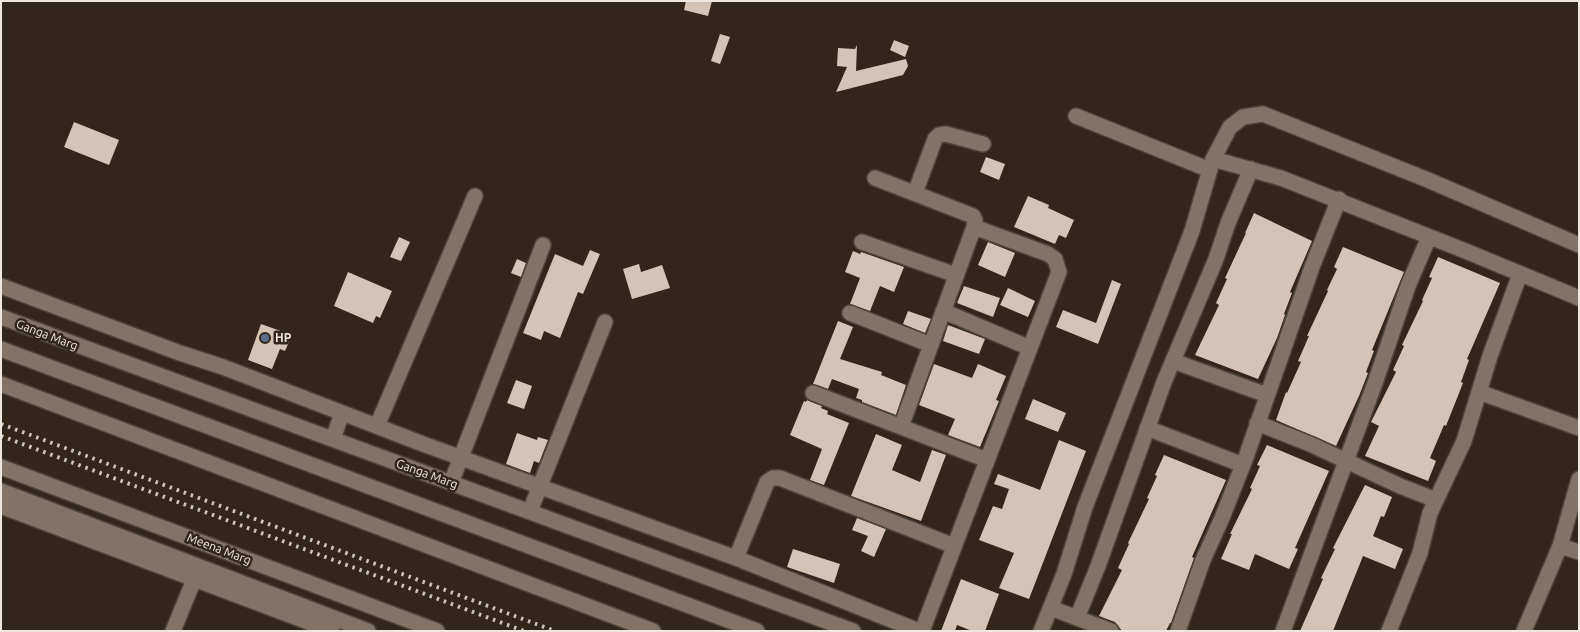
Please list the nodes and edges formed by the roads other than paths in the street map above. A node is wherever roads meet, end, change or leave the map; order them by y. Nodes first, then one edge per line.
1 (1076, 116) dead end
2 (983, 144) dead end
3 (1212, 164) junction
4 (1251, 169) junction
5 (875, 178) dead end
6 (915, 194) junction
7 (475, 196) dead end
8 (1339, 199) junction
9 (974, 227) junction
10 (1429, 237) junction
11 (862, 242) dead end
12 (543, 245) dead end
13 (1579, 245) edge
14 (1520, 274) junction
15 (956, 275) junction
16 (1, 286) edge
17 (1579, 298) edge
18 (943, 311) junction
19 (850, 313) dead end
20 (1, 317) edge
21 (605, 322) dead end
22 (931, 345) junction
23 (1030, 348) junction
24 (1, 349) edge
25 (1173, 361) junction
26 (1, 384) edge
27 (1480, 392) junction
28 (813, 393) dead end
29 (1267, 396) junction
30 (342, 413) junction
31 (1257, 423) junction
32 (377, 426) junction
33 (901, 427) junction
34 (1147, 428) junction
35 (1579, 428) edge
36 (333, 439) junction
37 (461, 457) junction
38 (987, 460) junction
39 (1346, 461) junction
40 (1243, 465) junction
41 (1, 467) edge
42 (1579, 479) edge
43 (451, 482) junction
44 (540, 486) junction
45 (1, 491) edge
46 (1436, 500) junction
47 (1, 506) edge
48 (530, 511) junction
49 (954, 546) junction
50 (1560, 546) junction
51 (1579, 552) edge
52 (736, 558) junction
53 (196, 573) junction
54 (1051, 608) junction
55 (1077, 618) junction
56 (173, 631) edge
57 (332, 631) edge
58 (368, 631) edge
59 (438, 631) edge
60 (653, 631) edge
61 (757, 631) edge
62 (853, 631) edge
63 (921, 631) edge
64 (1042, 631) edge
65 (1111, 631) edge
66 (1178, 631) edge
67 (1282, 631) edge
68 (1389, 631) edge
69 (1524, 631) edge

1 - 3 street
2 - 6 street
3 - 4 street
3 - 13 street
3 - 54 street
4 - 8 street
4 - 25 street
5 - 6 street
6 - 9 street
7 - 32 street
8 - 10 street
8 - 29 street
9 - 15 street
9 - 23 street
10 - 14 street
10 - 39 street
11 - 15 street
12 - 37 street
14 - 17 street
14 - 27 street
15 - 18 street
16 - 30 street
18 - 22 street
18 - 23 street
19 - 22 street
20 - 36 street, Ganga Marg
21 - 44 street
22 - 33 street
23 - 38 street
24 - 61 street
25 - 29 street
25 - 34 street
26 - 60 street
27 - 35 street
27 - 46 street
28 - 33 street
29 - 31 street
30 - 32 street
30 - 36 street
31 - 39 street
31 - 40 street
32 - 37 street
33 - 38 street
34 - 40 street
34 - 55 street
36 - 43 street, Ganga Marg
37 - 43 street
37 - 44 street
38 - 49 street
39 - 46 street
39 - 67 street
40 - 66 street
41 - 59 street, Meena Marg
42 - 50 street
43 - 48 street, Ganga Marg
44 - 48 street
44 - 52 street
45 - 53 street, Meena Marg
46 - 68 street
47 - 53 street
48 - 62 street, Ganga Marg
49 - 52 street
49 - 63 street
50 - 51 street
50 - 69 street
52 - 63 street
53 - 56 street
53 - 57 street
53 - 58 street, Meena Marg
54 - 55 street
54 - 64 street
55 - 65 street

